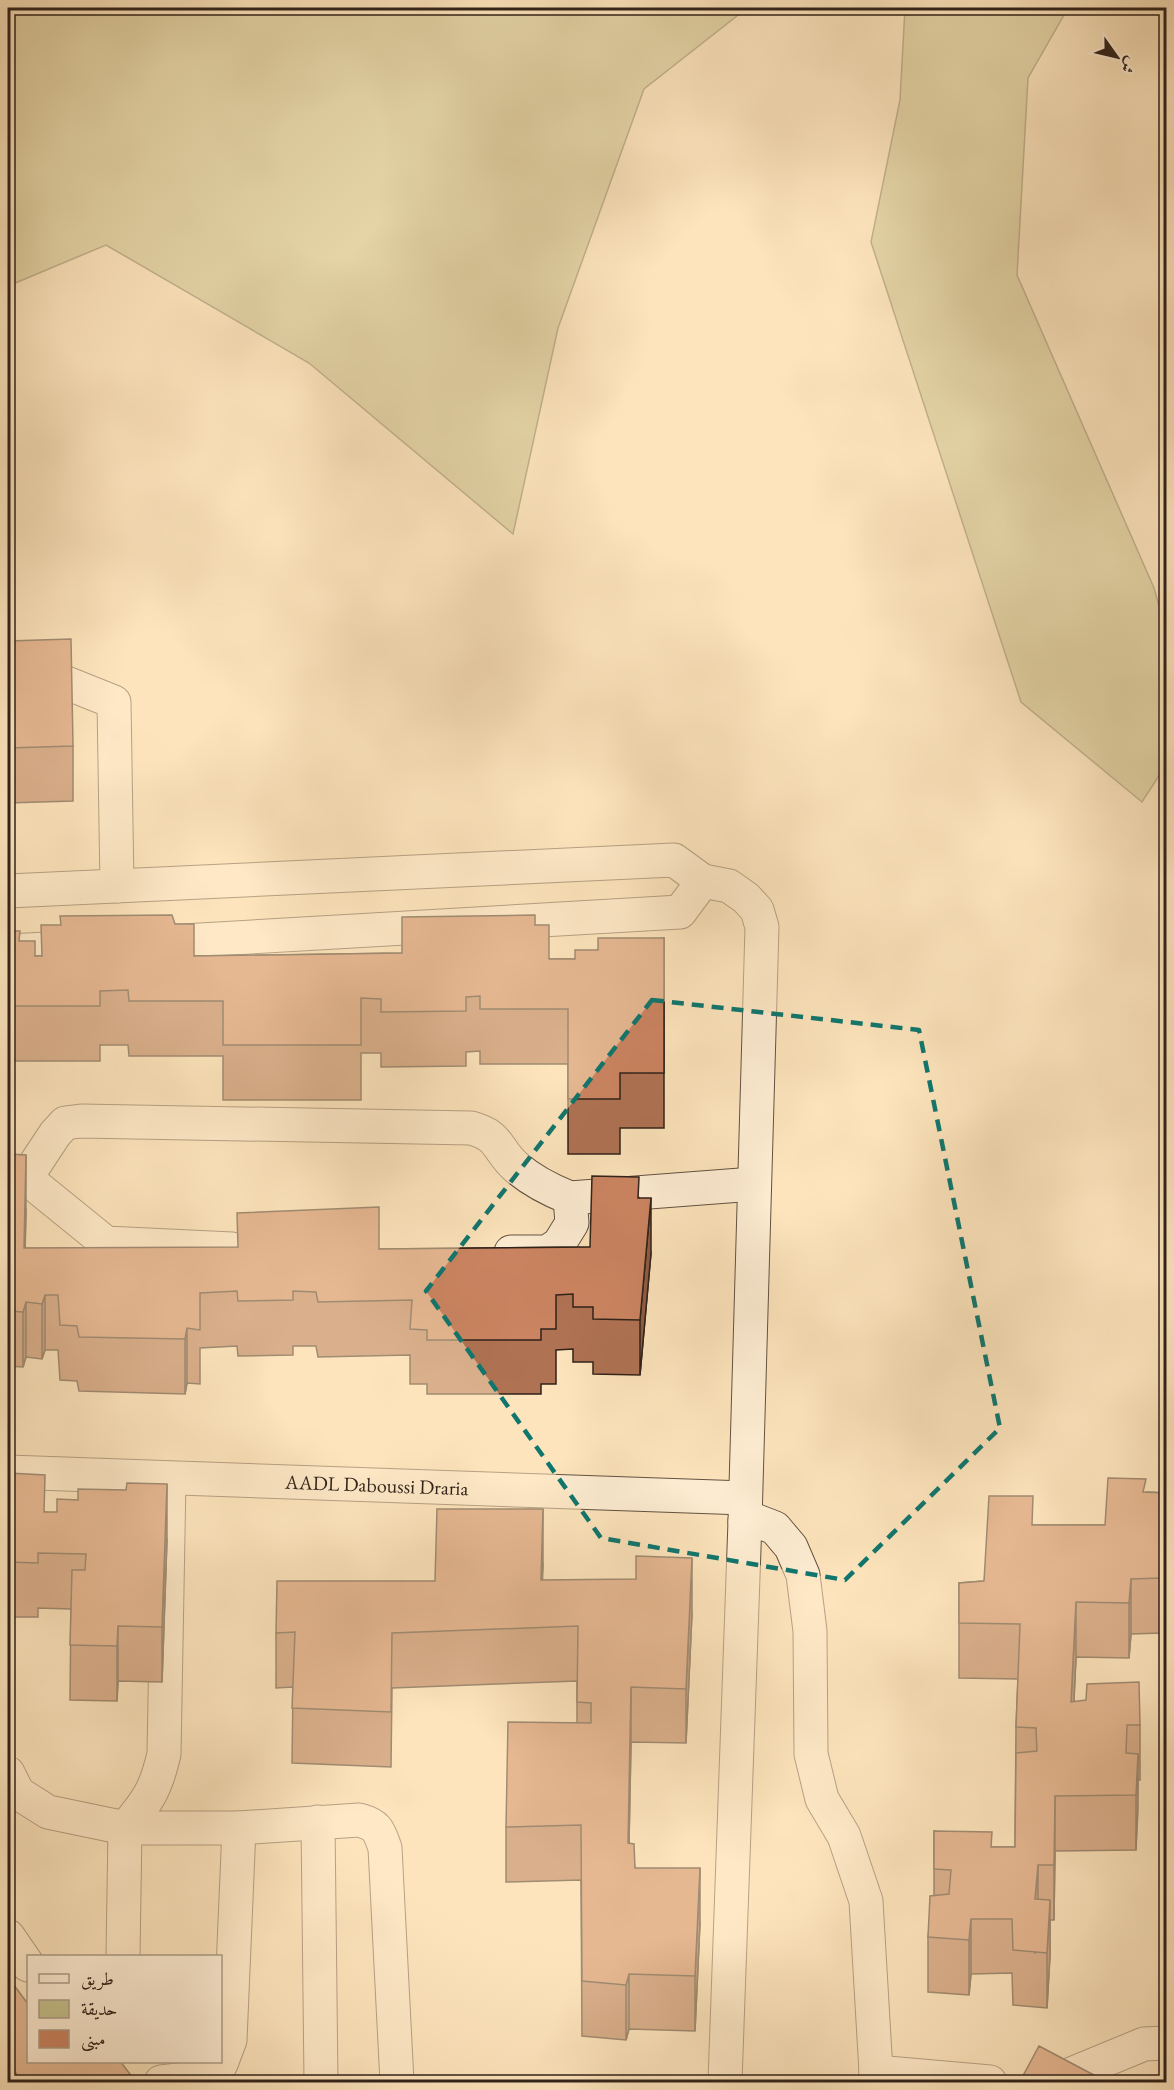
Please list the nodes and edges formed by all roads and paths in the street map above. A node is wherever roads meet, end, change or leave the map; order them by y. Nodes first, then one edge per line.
1 (8, 686) edge
2 (703, 881) junction
3 (117, 886) junction
4 (8, 891) edge
5 (8, 951) edge
6 (17, 1182) edge
7 (754, 1184) junction
8 (570, 1198) junction
9 (267, 1250) edge
10 (477, 1252) edge
11 (8, 1472) edge
12 (170, 1479) junction
13 (745, 1510) junction
14 (8, 1773) edge
15 (318, 1822) junction
16 (125, 1828) junction
17 (239, 1828) junction
18 (8, 1936) edge
19 (123, 1955) edge
20 (27, 1964) edge
21 (1164, 2042) edge
22 (222, 2061) edge
23 (221, 2063) edge
24 (877, 2077) edge
25 (142, 2081) edge
26 (321, 2082) edge
27 (397, 2082) edge
28 (724, 2082) edge
29 (990, 2082) edge
30 (1052, 2082) edge

1 - 3 street
2 - 3 street
2 - 5 street
2 - 7 street
3 - 4 street
6 - 8 street
6 - 9 street
7 - 8 street
7 - 13 street
8 - 10 street
11 - 12 street, AADL Daboussi Draria
12 - 13 street, AADL Daboussi Draria
12 - 16 street
13 - 24 street, AADL Daboussi Draria
13 - 28 street
14 - 16 street
15 - 17 street
15 - 26 street
15 - 27 street
16 - 17 street
16 - 19 street
17 - 22 street
18 - 20 street
21 - 30 street
23 - 25 street
24 - 29 street

